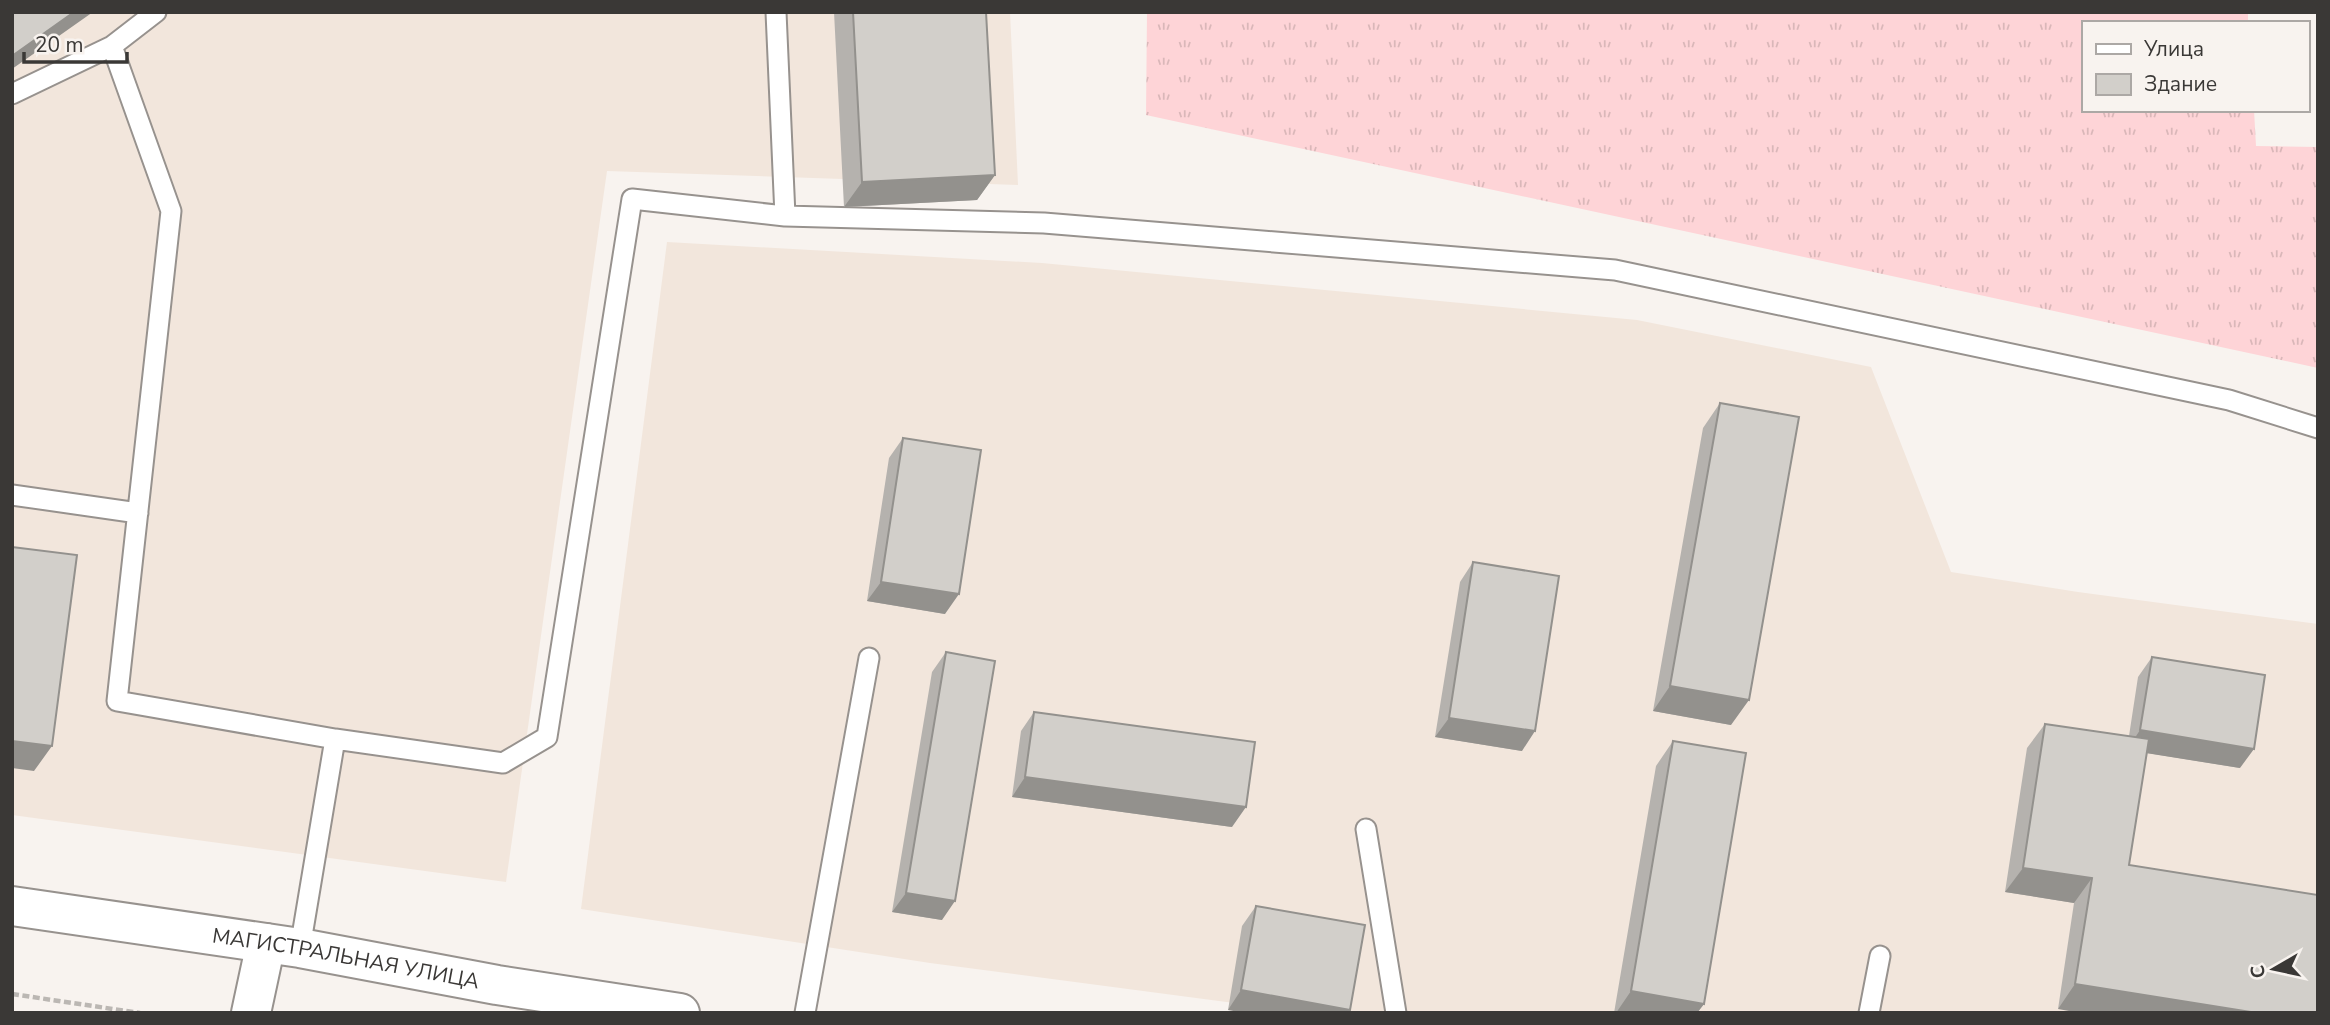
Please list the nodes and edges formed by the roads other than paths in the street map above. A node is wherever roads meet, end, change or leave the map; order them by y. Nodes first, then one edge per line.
1 (156, 12) edge
2 (776, 12) edge
3 (112, 46) junction
4 (12, 94) edge
5 (785, 216) junction
6 (2318, 428) edge
7 (12, 495) edge
8 (138, 513) junction
9 (869, 659) dead end
10 (335, 739) junction
11 (1366, 829) dead end
12 (12, 906) edge
13 (283, 945) junction
14 (1880, 956) dead end
15 (251, 1013) edge
16 (680, 1013) edge
17 (806, 1013) edge
18 (1396, 1013) edge
19 (1869, 1013) edge

1 - 3 lane
2 - 5 lane
3 - 4 lane
3 - 8 lane
5 - 6 lane
5 - 10 lane
7 - 8 lane
8 - 10 lane
9 - 17 lane
10 - 13 lane
11 - 18 lane
12 - 13 street, МАГИСТРАЛЬНАЯ УЛИЦА
13 - 15 street
13 - 16 street, МАГИСТРАЛЬНАЯ УЛИЦА
14 - 19 lane

